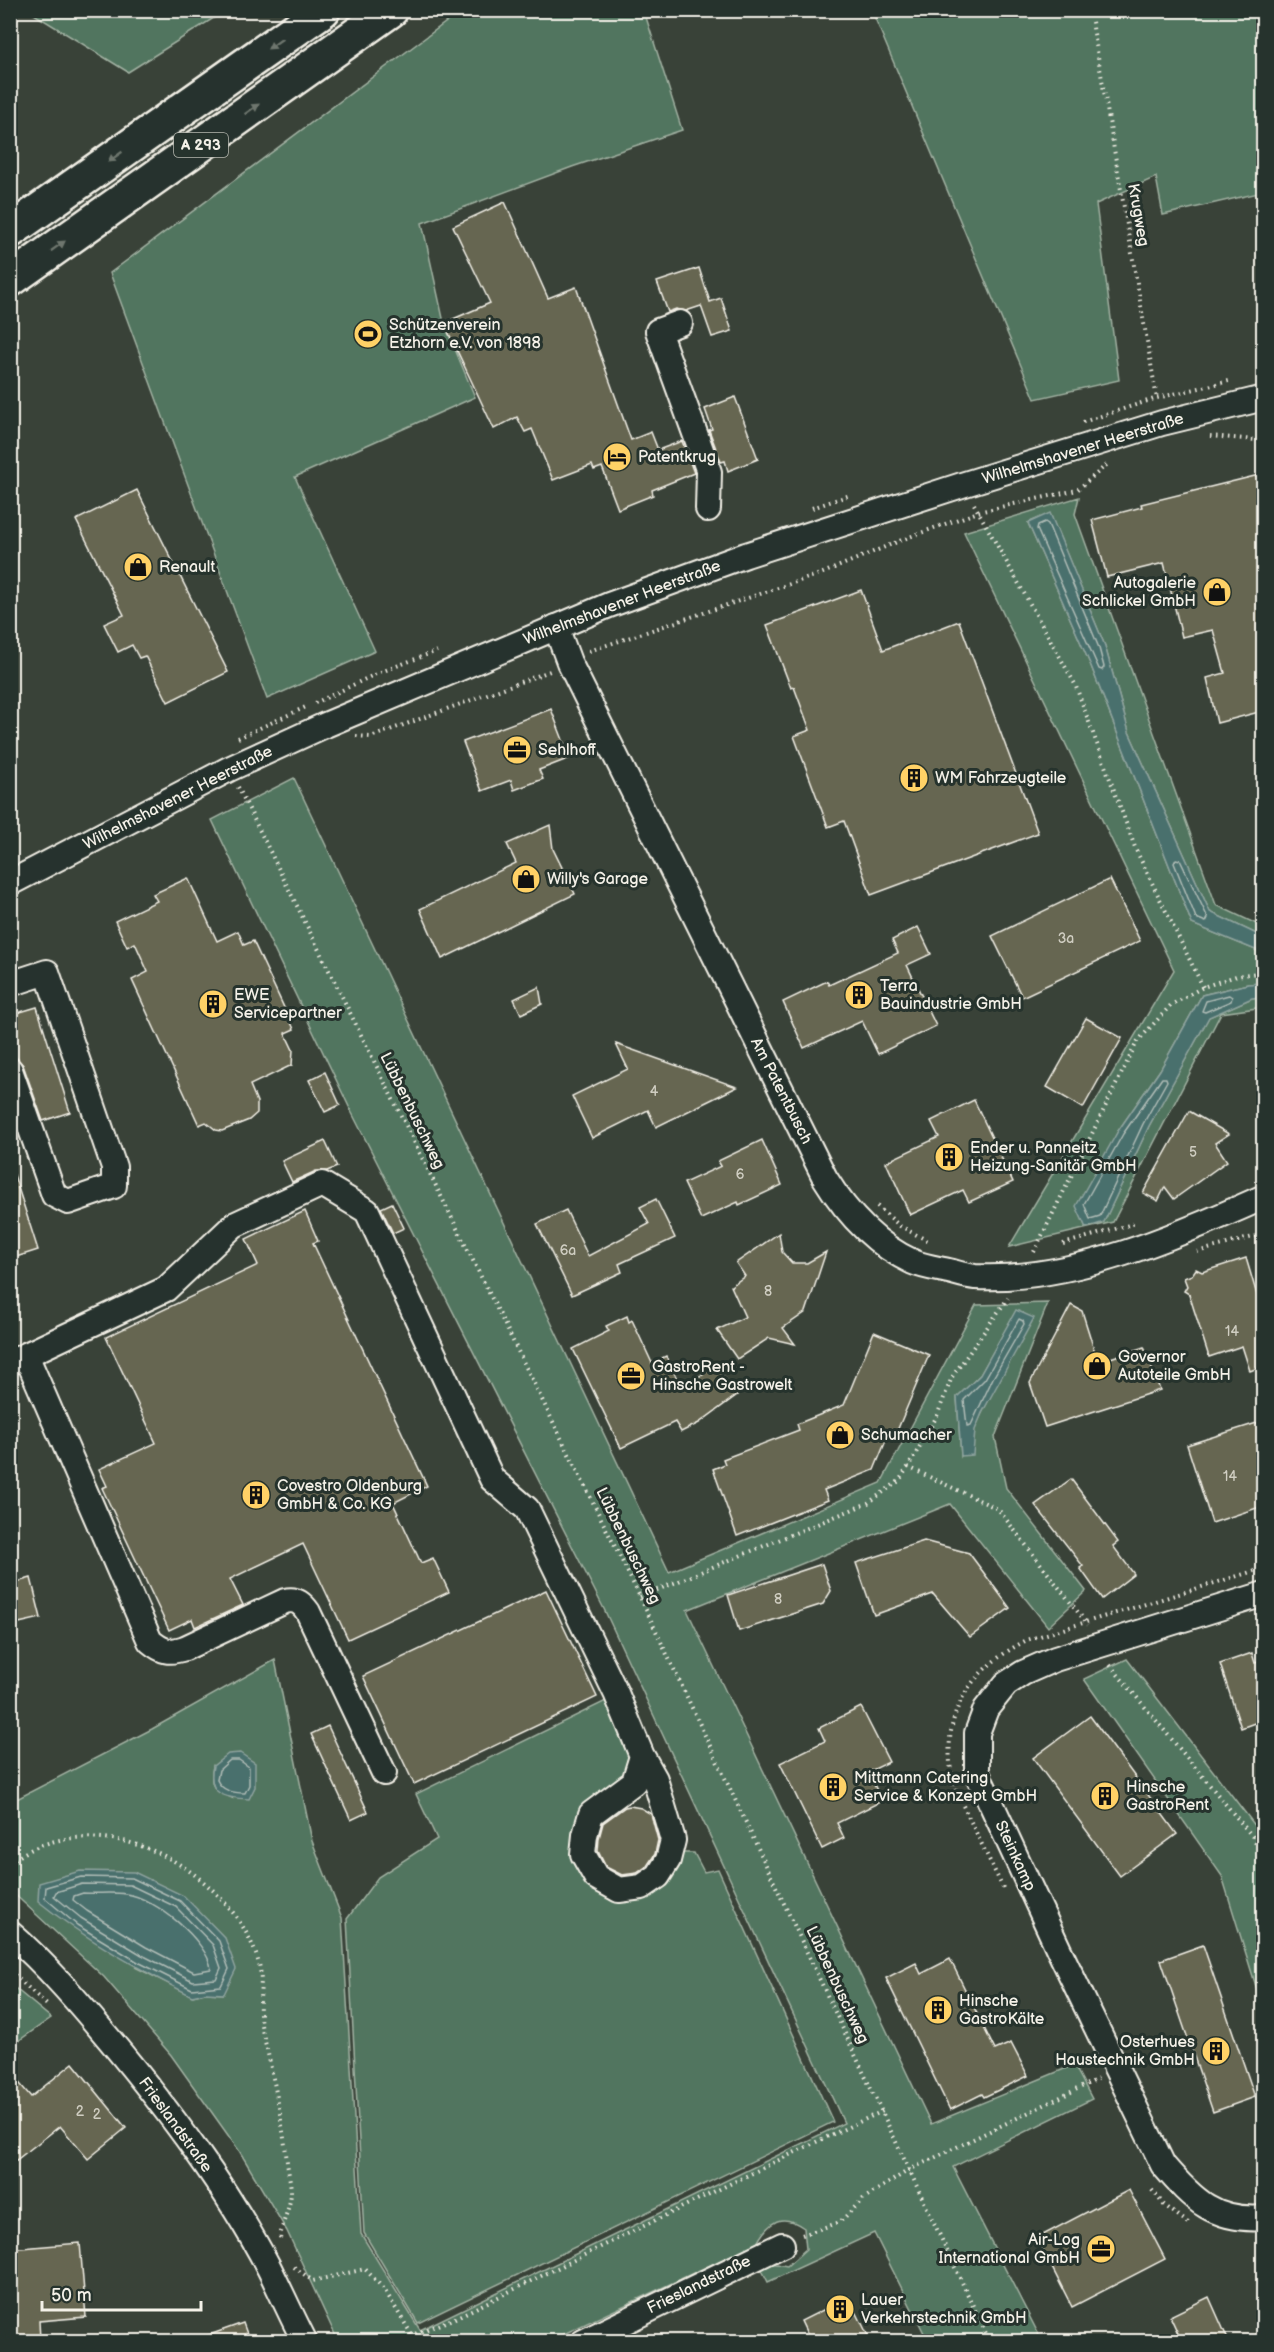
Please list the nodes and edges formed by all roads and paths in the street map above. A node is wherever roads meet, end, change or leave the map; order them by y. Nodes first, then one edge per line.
1 (323, 10) edge
2 (391, 10) edge
3 (1090, 10) edge
4 (10, 231) edge
5 (10, 280) edge
6 (680, 323) dead end
7 (1263, 398) edge
8 (1162, 423) junction
9 (1205, 436) dead end
10 (1263, 438) edge
11 (1116, 458) dead end
12 (964, 484) junction
13 (708, 509) dead end
14 (978, 512) junction
15 (556, 627) junction
16 (594, 662) dead end
17 (566, 666) junction
18 (349, 736) dead end
19 (238, 779) junction
20 (10, 884) edge
21 (1263, 972) edge
22 (10, 984) edge
23 (1203, 987) junction
24 (10, 1070) edge
25 (1263, 1197) edge
26 (873, 1203) dead end
27 (1263, 1216) edge
28 (1139, 1222) dead end
29 (1198, 1227) junction
30 (1263, 1234) edge
31 (934, 1244) dead end
32 (1055, 1246) dead end
33 (1045, 1249) dead end
34 (1035, 1252) junction
35 (1191, 1254) dead end
36 (1021, 1276) junction
37 (997, 1298) dead end
38 (1008, 1299) junction
39 (18, 1358) edge
40 (1263, 1594) edge
41 (640, 1597) junction
42 (1116, 1657) dead end
43 (1106, 1661) dead end
44 (642, 1756) junction
45 (384, 1773) dead end
46 (10, 1863) edge
47 (10, 1933) edge
48 (10, 1971) edge
49 (56, 2014) dead end
50 (1116, 2070) junction
51 (883, 2111) junction
52 (909, 2170) junction
53 (1263, 2218) edge
54 (280, 2245) dead end
55 (782, 2245) joint
56 (288, 2263) dead end
57 (305, 2342) edge
58 (583, 2342) edge
59 (990, 2342) edge

1 -> 4 highway, A 293
5 -> 2 highway, A 293
3 - 8 path, Krugweg
6 - 13 street
7 - 8 street, Wilhelmshavener Heerstraße
8 - 12 street, Wilhelmshavener Heerstraße
9 - 10 path
11 - 14 path
12 - 14 path
12 - 15 street, Wilhelmshavener Heerstraße
14 - 17 path
14 - 23 path
15 - 17 street, Am Patentbusch
15 - 19 street, Wilhelmshavener Heerstraße
16 - 17 path
17 - 18 path
17 - 36 street, Am Patentbusch
19 - 20 street, Wilhelmshavener Heerstraße
19 - 41 path, Lübbenbuschweg
21 - 23 path
22 - 24 street
23 - 34 path
25 - 29 street, Am Patentbusch
26 - 31 path
27 - 29 street, Am Patentbusch
28 - 32 path
29 - 36 street, Am Patentbusch
30 - 35 path
33 - 34 path
34 - 36 path
34 - 36 path
36 - 38 path
36 - 38 path
37 - 38 path
38 - 41 path
39 - 44 street
39 - 45 street
40 - 50 street, Steinkamp
41 - 51 path, Lübbenbuschweg
42 - 43 path
44 - 44 street
46 - 54 path
47 - 57 street, Frieslandstraße
48 - 49 path
50 - 52 path
50 - 53 street, Steinkamp
51 - 52 path, Lübbenbuschweg
51 - 56 path
52 - 55 path
52 - 59 path, Lübbenbuschweg
55 - 58 street, Frieslandstraße

